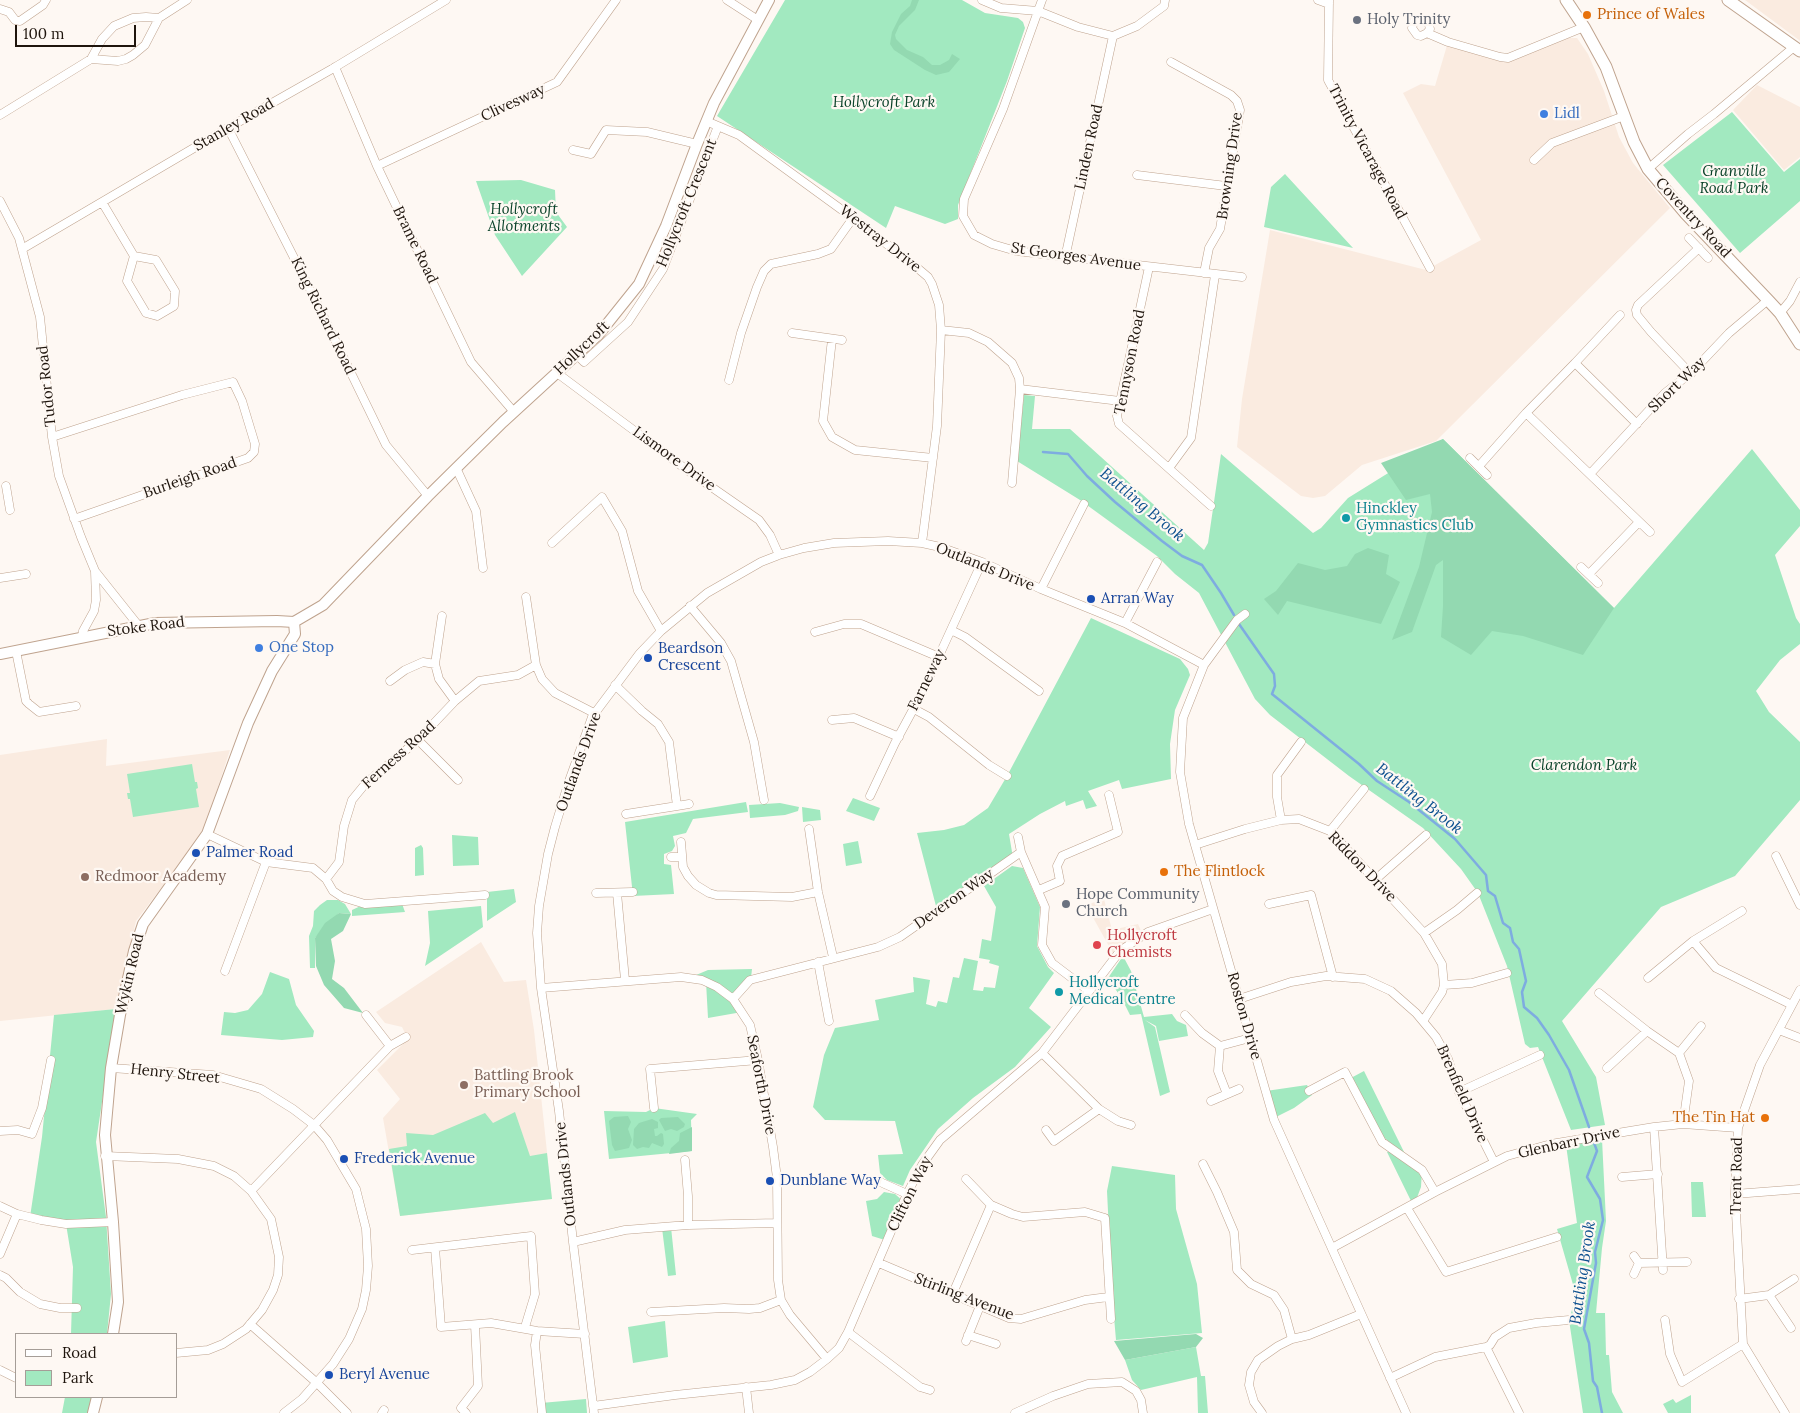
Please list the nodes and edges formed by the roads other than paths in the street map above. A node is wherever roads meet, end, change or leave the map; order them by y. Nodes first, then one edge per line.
1 (46, 0) edge
2 (187, 0) edge
3 (446, 0) edge
4 (616, 0) edge
5 (727, 0) edge
6 (769, 0) edge
7 (982, 0) edge
8 (1042, 0) edge
9 (1165, 0) edge
10 (1318, 0) edge
11 (1728, 0) edge
12 (1568, 1) edge
13 (1329, 2) edge
14 (0, 9) edge
15 (1038, 11) junction
16 (159, 18) junction
17 (758, 20) junction
18 (1584, 27) junction
19 (1427, 34) dead end
20 (1113, 36) junction
21 (1797, 49) edge
22 (91, 59) junction
23 (1171, 62) dead end
24 (335, 67) junction
25 (0, 115) edge
26 (1624, 116) junction
27 (706, 121) junction
28 (718, 126) junction
29 (228, 128) junction
30 (696, 144) junction
31 (573, 150) dead end
32 (1536, 161) dead end
33 (377, 166) junction
34 (1648, 169) junction
35 (1137, 175) dead end
36 (1226, 186) junction
37 (0, 201) edge
38 (102, 202) junction
39 (853, 218) junction
40 (1689, 238) dead end
41 (1699, 248) junction
42 (22, 249) junction
43 (134, 256) junction
44 (1065, 258) junction
45 (1708, 258) dead end
46 (1149, 267) junction
47 (1430, 268) dead end
48 (1204, 273) junction
49 (1216, 275) junction
50 (1242, 277) dead end
51 (1800, 282) edge
52 (1768, 300) junction
53 (1780, 313) junction
54 (1620, 315) dead end
55 (941, 330) junction
56 (792, 334) dead end
57 (832, 338) junction
58 (842, 340) dead end
59 (1800, 344) edge
60 (576, 354) junction
61 (1574, 363) junction
62 (556, 373) junction
63 (1690, 374) junction
64 (729, 380) dead end
65 (1020, 390) junction
66 (1120, 400) junction
67 (514, 412) junction
68 (1526, 413) junction
69 (1637, 424) junction
70 (52, 437) junction
71 (933, 458) junction
72 (1470, 458) dead end
73 (1478, 466) junction
74 (1169, 468) junction
75 (455, 469) junction
76 (1590, 474) junction
77 (1487, 475) dead end
78 (1012, 483) dead end
79 (6, 486) dead end
80 (428, 496) junction
81 (4, 500) edge
82 (1084, 504) dead end
83 (1211, 506) dead end
84 (10, 510) dead end
85 (74, 519) junction
86 (1639, 522) junction
87 (1650, 532) dead end
88 (552, 542) dead end
89 (922, 544) junction
90 (779, 555) junction
91 (982, 562) junction
92 (1157, 562) dead end
93 (1580, 567) dead end
94 (483, 568) dead end
95 (95, 571) junction
96 (26, 574) dead end
97 (1589, 574) junction
98 (0, 578) edge
99 (1598, 583) dead end
100 (1041, 589) junction
101 (526, 598) dead end
102 (690, 606) junction
103 (1245, 614) dead end
104 (442, 616) dead end
105 (294, 622) junction
106 (1125, 623) junction
107 (138, 625) junction
108 (951, 630) junction
109 (661, 631) junction
110 (815, 632) dead end
111 (82, 637) junction
112 (16, 650) junction
113 (0, 654) edge
114 (939, 657) junction
115 (436, 664) junction
116 (536, 665) junction
117 (1204, 665) junction
118 (390, 681) dead end
119 (615, 686) junction
120 (1039, 691) dead end
121 (455, 701) junction
122 (76, 706) dead end
123 (914, 709) junction
124 (594, 713) junction
125 (832, 720) dead end
126 (899, 737) junction
127 (418, 740) junction
128 (1301, 742) dead end
129 (1007, 776) dead end
130 (458, 780) dead end
131 (1364, 789) dead end
132 (870, 796) dead end
133 (1109, 796) dead end
134 (764, 800) dead end
135 (689, 804) dead end
136 (677, 806) junction
137 (626, 814) dead end
138 (1281, 820) junction
139 (809, 829) dead end
140 (1330, 831) junction
141 (207, 834) junction
142 (1426, 835) dead end
143 (1018, 836) dead end
144 (682, 842) dead end
145 (1195, 845) junction
146 (1022, 852) junction
147 (1776, 856) dead end
148 (672, 857) dead end
149 (682, 857) junction
150 (266, 862) junction
151 (1376, 879) junction
152 (326, 880) junction
153 (1039, 890) junction
154 (632, 892) dead end
155 (818, 892) junction
156 (596, 893) dead end
157 (617, 893) junction
158 (1477, 893) dead end
159 (485, 895) dead end
160 (1268, 904) dead end
161 (1800, 905) edge
162 (1213, 909) junction
163 (1742, 911) dead end
164 (1424, 933) junction
165 (1693, 941) junction
166 (833, 957) junction
167 (818, 962) junction
168 (224, 970) dead end
169 (1508, 973) dead end
170 (1333, 977) junction
171 (1648, 978) dead end
172 (625, 980) junction
173 (1444, 985) junction
174 (541, 988) junction
175 (1800, 990) edge
176 (1089, 991) junction
177 (1598, 993) dead end
178 (733, 999) junction
179 (1239, 999) junction
180 (1792, 1005) junction
181 (1185, 1014) dead end
182 (366, 1015) dead end
183 (829, 1021) dead end
184 (1423, 1021) junction
185 (1701, 1026) dead end
186 (1779, 1030) junction
187 (1647, 1032) junction
188 (406, 1037) dead end
189 (1250, 1038) junction
190 (1800, 1038) edge
191 (390, 1046) junction
192 (1220, 1046) junction
193 (1679, 1053) junction
194 (1042, 1054) junction
195 (1540, 1055) dead end
196 (51, 1060) dead end
197 (758, 1060) junction
198 (112, 1068) junction
199 (1607, 1068) dead end
200 (1239, 1089) dead end
201 (1309, 1091) dead end
202 (1459, 1092) junction
203 (1227, 1094) junction
204 (1211, 1101) dead end
205 (654, 1108) dead end
206 (1099, 1109) junction
207 (1684, 1124) junction
208 (314, 1125) junction
209 (1131, 1126) dead end
210 (1654, 1127) junction
211 (1738, 1128) junction
212 (1046, 1130) dead end
213 (0, 1131) edge
214 (106, 1156) junction
215 (685, 1160) dead end
216 (1494, 1162) junction
217 (1203, 1164) dead end
218 (1658, 1174) junction
219 (1622, 1177) dead end
220 (966, 1179) dead end
221 (878, 1181) dead end
222 (1800, 1189) edge
223 (251, 1191) junction
224 (1435, 1192) junction
225 (907, 1194) junction
226 (1734, 1194) junction
227 (991, 1205) junction
228 (0, 1206) edge
229 (1407, 1208) junction
230 (17, 1214) junction
231 (113, 1222) junction
232 (777, 1222) junction
233 (688, 1225) junction
234 (1557, 1237) dead end
235 (572, 1242) junction
236 (435, 1248) junction
237 (1332, 1248) junction
238 (412, 1250) dead end
239 (0, 1254) edge
240 (1634, 1256) dead end
241 (1687, 1262) dead end
242 (879, 1263) junction
243 (1639, 1263) junction
244 (1663, 1266) junction
245 (1634, 1274) dead end
246 (0, 1275) edge
247 (1794, 1279) dead end
248 (953, 1293) junction
249 (1769, 1295) junction
250 (1108, 1298) junction
251 (1739, 1299) junction
252 (781, 1300) junction
253 (980, 1306) junction
254 (77, 1308) dead end
255 (651, 1312) dead end
256 (1360, 1314) junction
257 (1111, 1319) dead end
258 (1569, 1320) dead end
259 (1665, 1320) dead end
260 (250, 1324) junction
261 (475, 1325) junction
262 (525, 1327) junction
263 (1791, 1328) dead end
264 (537, 1331) junction
265 (848, 1332) junction
266 (113, 1333) edge
267 (585, 1334) junction
268 (1292, 1339) junction
269 (996, 1344) dead end
270 (1743, 1344) junction
271 (1486, 1347) junction
272 (178, 1353) edge
273 (827, 1359) junction
274 (0, 1370) edge
275 (15, 1378) edge
276 (1390, 1378) junction
277 (317, 1383) junction
278 (746, 1387) junction
279 (930, 1390) dead end
280 (98, 1398) edge
281 (593, 1409) edge
282 (93, 1413) edge
283 (284, 1413) edge
284 (347, 1413) edge
285 (466, 1413) edge
286 (542, 1413) edge
287 (749, 1413) edge
288 (1015, 1413) edge
289 (1142, 1413) edge
290 (1262, 1413) edge
291 (1406, 1413) edge
292 (1519, 1413) edge
293 (1785, 1413) edge

1 - 14 street
2 - 16 street
3 - 24 street, Stanley Road
4 - 33 street, Clivesway
5 - 17 street
6 - 17 street, Hollycroft
7 - 15 street
8 - 15 street, St Georges Avenue
9 - 20 street
10 - 13 street
11 - 21 main road
12 - 18 main road, Coventry Road
13 - 47 street, Trinity Vicarage Road
15 - 20 street
15 - 44 street, St Georges Avenue
16 - 22 street
16 - 22 street
17 - 27 street, Hollycroft
18 - 19 street
18 - 26 main road, Coventry Road
20 - 44 street, Linden Road
21 - 34 street
22 - 25 street
23 - 36 street, Browning Drive
24 - 29 street, Stanley Road
24 - 33 street, Brame Road
26 - 32 street
26 - 34 main road, Coventry Road
27 - 28 street, Westray Drive
27 - 30 street, Hollycroft
28 - 39 street, Westray Drive
28 - 60 street, Hollycroft Crescent
29 - 38 street, Stanley Road
29 - 80 street, King Richard Road
30 - 31 street
30 - 60 street, Hollycroft
33 - 67 street, Brame Road
34 - 52 main road, Coventry Road
35 - 36 street
36 - 48 street, Browning Drive
37 - 42 street, Tudor Road
38 - 42 street, Stanley Road
38 - 43 street
39 - 55 street, Westray Drive
39 - 64 street
40 - 41 street
41 - 45 street
41 - 63 street
42 - 70 street, Tudor Road
43 - 43 street
44 - 46 street, St Georges Avenue
46 - 48 street, St Georges Avenue
46 - 66 street, Tennyson Road
48 - 49 street, St Georges Avenue
49 - 50 street, St Georges Avenue
49 - 74 street
51 - 53 street
52 - 53 main road, Coventry Road
52 - 63 street, Short Way
53 - 59 main road, Coventry Road
54 - 61 street
55 - 65 street
55 - 71 street, Westray Drive
56 - 57 street
57 - 58 street
57 - 71 street
60 - 62 street, Hollycroft
61 - 68 street
61 - 69 street
62 - 67 street, Hollycroft
62 - 90 street, Lismore Drive
63 - 69 street, Short Way
65 - 66 street
65 - 78 street
66 - 74 street, Tennyson Road
67 - 75 street, Hollycroft
68 - 73 street
68 - 76 street
69 - 76 street, Short Way
70 - 85 street, Tudor Road
70 - 85 street, Burleigh Road
71 - 89 street, Westray Drive
72 - 73 street
73 - 77 street
74 - 83 street, Tennyson Road
75 - 80 street, Hollycroft
75 - 94 street
76 - 86 street
79 - 81 street
80 - 105 street, Hollycroft
81 - 84 street
82 - 100 street
85 - 95 street, Tudor Road
86 - 87 street
86 - 97 street
88 - 109 street
89 - 90 street, Outlands Drive
89 - 91 street, Outlands Drive
90 - 102 street, Outlands Drive
91 - 100 street, Outlands Drive
91 - 108 street, Farneway
92 - 106 street
93 - 97 street
95 - 107 street, Tudor Road
95 - 111 street, Tudor Road
96 - 98 street
97 - 99 street
100 - 106 street, Outlands Drive
101 - 116 street
102 - 109 street, Outlands Drive
102 - 134 street
103 - 117 street, Roston Drive
104 - 115 street
105 - 107 street, Stoke Road
105 - 141 street, Wykin Road
106 - 117 street, Outlands Drive
107 - 111 street, Stoke Road
108 - 114 street, Farneway
108 - 120 street
109 - 119 street, Outlands Drive
110 - 114 street
111 - 112 street, Stoke Road
112 - 113 street, Stoke Road
112 - 122 street
114 - 123 street, Farneway
115 - 118 street
115 - 121 street
116 - 121 street, Ferness Road
116 - 124 street
117 - 145 street, Roston Drive
119 - 124 street, Outlands Drive
119 - 136 street
121 - 127 street, Ferness Road
123 - 126 street, Farneway
123 - 129 street
124 - 174 street, Outlands Drive
125 - 126 street
126 - 132 street, Farneway
127 - 130 street
127 - 152 street, Ferness Road
128 - 138 street
131 - 140 street
133 - 153 street
135 - 136 street
136 - 137 street
138 - 140 street, Riddon Drive
138 - 145 street, Riddon Drive
139 - 155 street
140 - 151 street, Riddon Drive
141 - 150 street
141 - 198 street, Wykin Road
142 - 151 street
143 - 146 street
144 - 149 street
145 - 162 street, Roston Drive
146 - 153 street
146 - 166 street, Deveron Way
147 - 161 street
148 - 149 street
149 - 155 street
150 - 152 street
150 - 168 street
151 - 164 street, Riddon Drive
152 - 159 street
153 - 176 street
154 - 157 street
155 - 166 street
156 - 157 street
157 - 172 street
158 - 164 street
160 - 170 street
162 - 176 street, Clifton Way
162 - 179 street, Roston Drive
163 - 165 street
164 - 173 street, Riddon Drive
165 - 171 street
165 - 180 street
166 - 167 street, Deveron Way
167 - 178 street, Deveron Way
167 - 183 street
169 - 173 street
170 - 179 street, Brenfield Drive
170 - 184 street, Brenfield Drive
172 - 174 street, Seaforth Drive
172 - 178 street, Seaforth Drive
173 - 184 street
174 - 235 street, Outlands Drive
175 - 180 street, Trent Road
176 - 194 street, Clifton Way
177 - 187 street
178 - 197 street, Seaforth Drive
179 - 189 street, Roston Drive
180 - 186 street, Trent Road
181 - 192 street
182 - 191 street
184 - 202 street, Brenfield Drive
185 - 193 street
186 - 190 street
186 - 211 street, Trent Road
187 - 193 street
187 - 199 street
188 - 191 street
189 - 192 street
189 - 237 street, Roston Drive
191 - 208 street
192 - 203 street
193 - 207 street
194 - 206 street
194 - 225 street, Clifton Way
195 - 202 street
196 - 213 street
197 - 205 street
197 - 232 street, Seaforth Drive
198 - 208 street, Henry Street
198 - 214 street, Wykin Road
200 - 203 street
201 - 224 street
202 - 216 street, Brenfield Drive
203 - 204 street
206 - 209 street
206 - 212 street
207 - 210 street, Glenbarr Drive
207 - 211 street, Glenbarr Drive
208 - 223 street
208 - 277 street, Henry Street
210 - 216 street, Glenbarr Drive
210 - 218 street
211 - 226 street, Trent Road
214 - 223 street
214 - 231 street, Wykin Road
215 - 233 street
216 - 224 street, Glenbarr Drive
217 - 268 street
218 - 219 street
218 - 244 street
220 - 227 street
221 - 225 street
222 - 226 street
223 - 260 street
224 - 229 street, Glenbarr Drive
225 - 242 street, Clifton Way
226 - 251 street, Trent Road
227 - 248 street
227 - 250 street
228 - 230 street
229 - 234 street
229 - 237 street, Glenbarr Drive
230 - 231 street
230 - 239 street
231 - 266 street, Wykin Road
232 - 233 street
232 - 252 street, Seaforth Drive
233 - 235 street
235 - 267 street, Outlands Drive
236 - 238 street
236 - 261 street
236 - 262 street
237 - 256 street, Roston Drive
240 - 243 street
241 - 244 street
242 - 248 street, Stirling Avenue
242 - 265 street, Clifton Way
243 - 244 street
243 - 245 street
246 - 254 street
247 - 249 street
248 - 253 street, Stirling Avenue
249 - 251 street
249 - 263 street
250 - 253 street, Stirling Avenue
250 - 257 street
251 - 270 street, Trent Road
252 - 255 street
252 - 273 street, Seaforth Drive
253 - 269 street
256 - 268 street
256 - 276 street, Roston Drive
258 - 271 street
259 - 270 street
260 - 272 street
260 - 277 street
261 - 262 street
261 - 285 street
262 - 264 street
264 - 267 street
264 - 286 street
265 - 273 street, Clifton Way
265 - 279 street
267 - 281 street, Outlands Drive
268 - 290 street
270 - 293 street
271 - 276 street
271 - 292 street
273 - 278 street, Clifton Way
274 - 275 street
276 - 291 street, Roston Drive
277 - 283 street, Henry Street
277 - 284 street
278 - 281 street, Clifton Way
278 - 287 street
280 - 282 street
288 - 289 street

